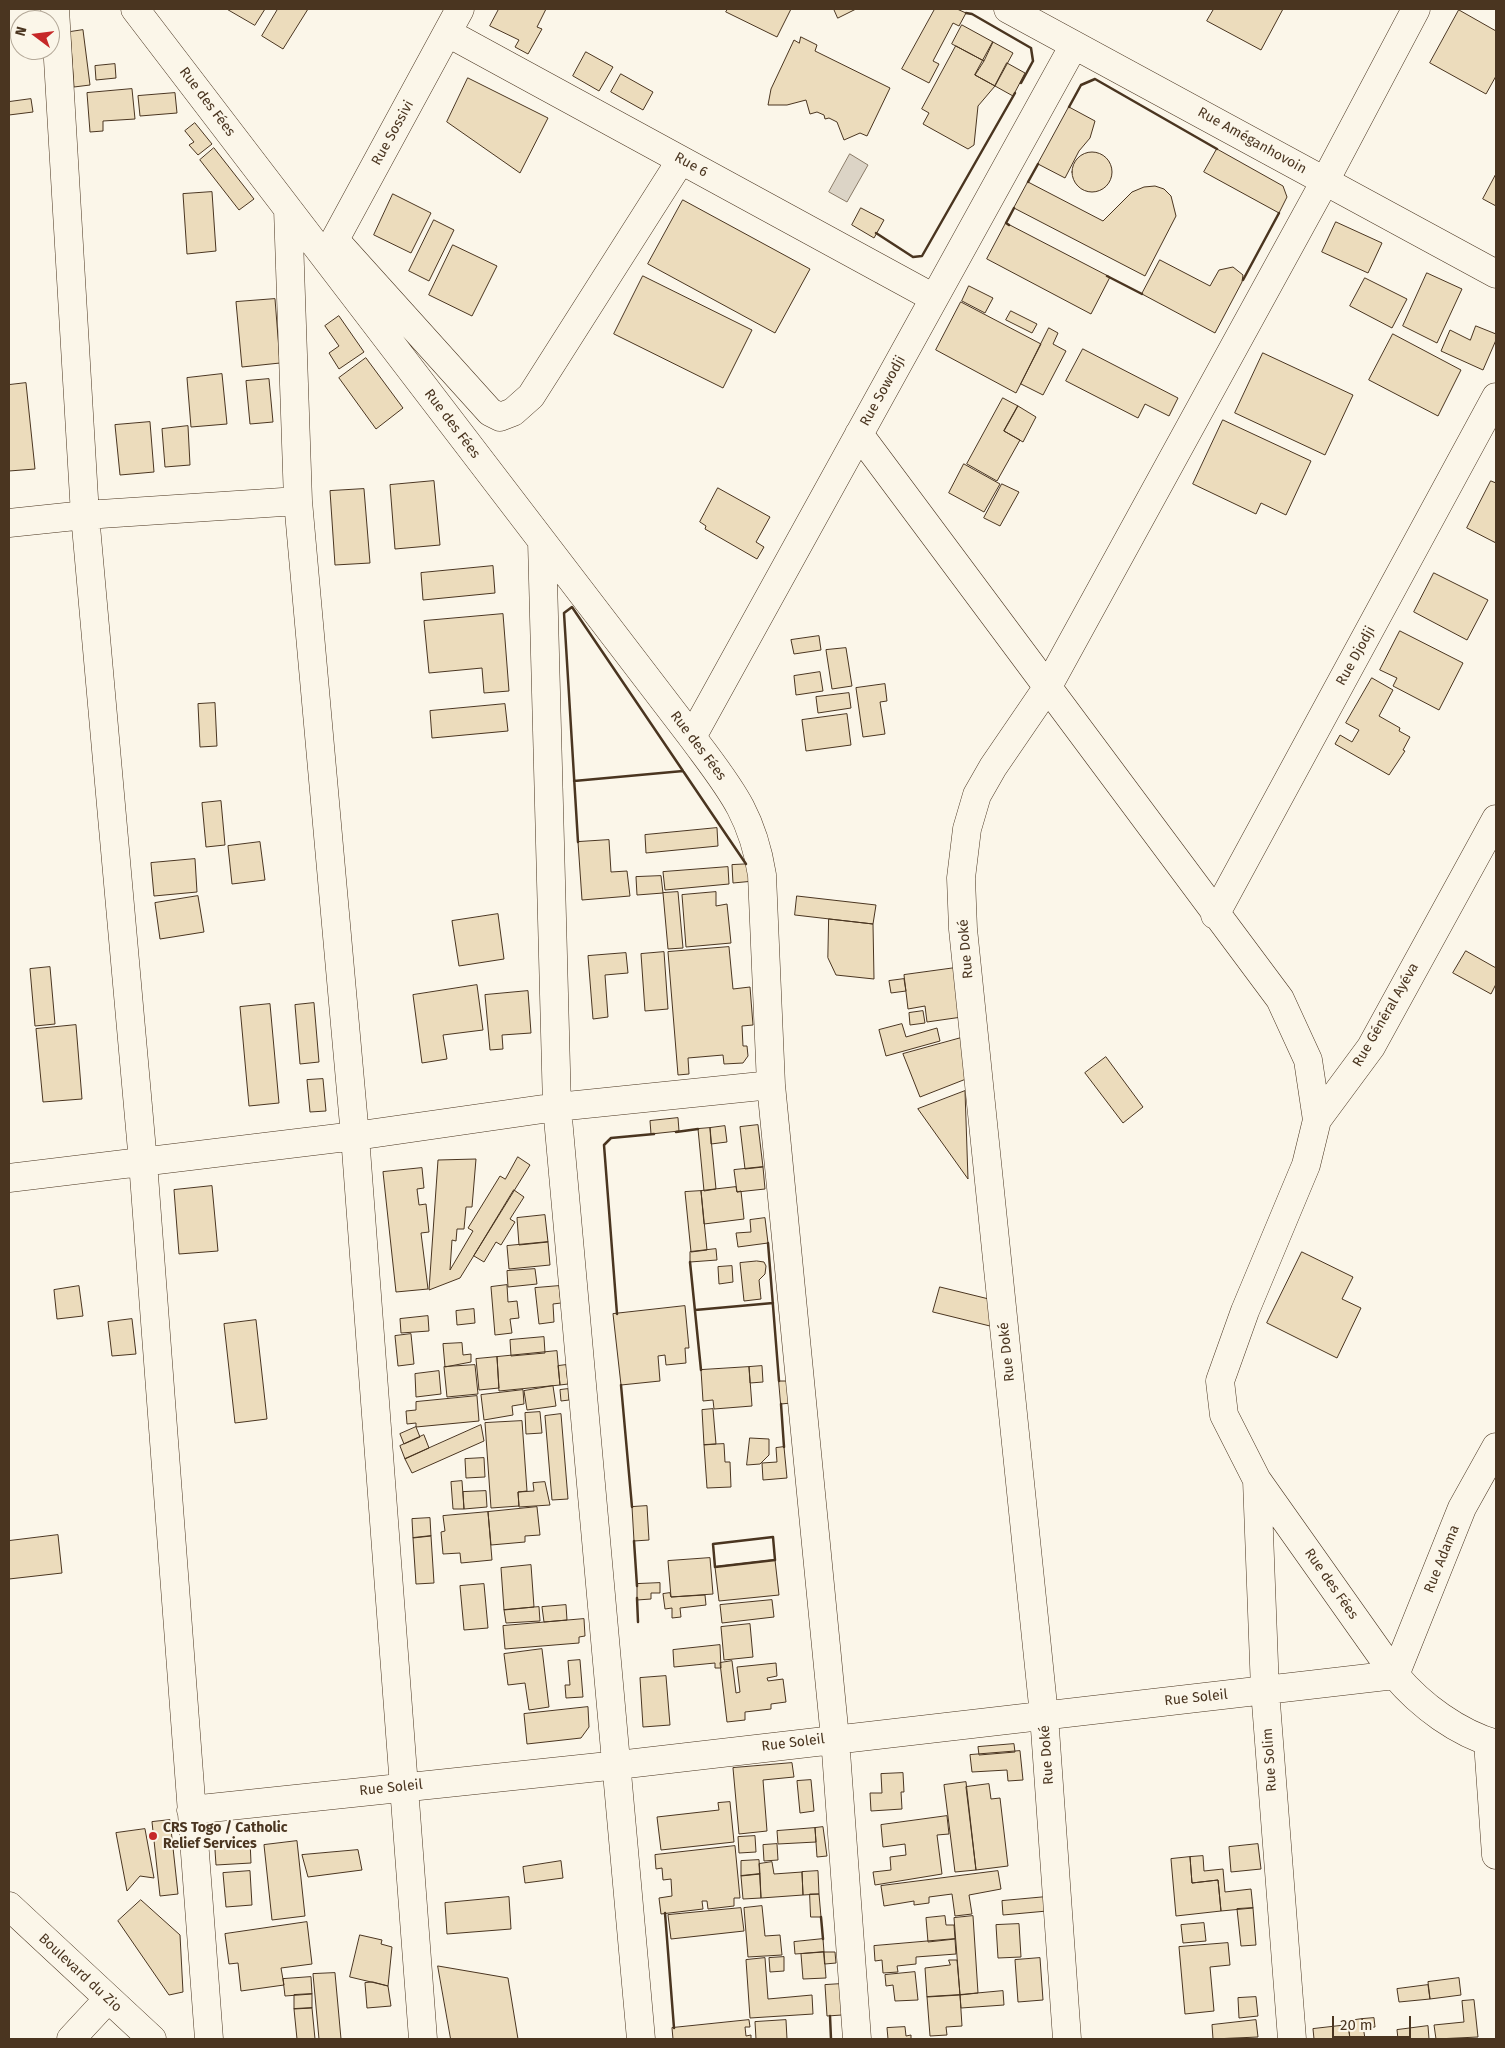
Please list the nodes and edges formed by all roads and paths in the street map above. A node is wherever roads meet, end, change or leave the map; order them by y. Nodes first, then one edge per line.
1 (55, 9) edge
2 (136, 9) edge
3 (460, 9) edge
4 (1008, 9) edge
5 (1416, 9) edge
6 (448, 33) junction
7 (1074, 45) junction
8 (681, 160) junction
9 (1325, 181) junction
10 (288, 209) junction
11 (330, 248) junction
12 (1496, 274) edge
13 (934, 298) junction
14 (1496, 397) edge
15 (859, 434) junction
16 (298, 501) junction
17 (85, 515) junction
18 (9, 523) edge
19 (542, 541) junction
20 (1047, 688) junction
21 (692, 737) junction
22 (1496, 819) edge
23 (1215, 915) junction
24 (771, 1085) junction
25 (558, 1106) junction
26 (1317, 1120) junction
27 (355, 1136) junction
28 (143, 1162) junction
29 (9, 1178) edge
30 (1220, 1381) joint
31 (1496, 1447) edge
32 (1257, 1480) junction
33 (1395, 1675) junction
34 (1265, 1690) junction
35 (1044, 1715) junction
36 (835, 1738) junction
37 (1492, 1743) edge
38 (618, 1765) junction
39 (404, 1786) junction
40 (192, 1810) junction
41 (1496, 1855) edge
42 (9, 1906) edge
43 (108, 1999) junction
44 (71, 2039) edge
45 (152, 2039) edge
46 (209, 2039) edge
47 (422, 2039) edge
48 (641, 2039) edge
49 (857, 2039) edge
50 (1067, 2039) edge
51 (1292, 2039) edge

1 - 17 street
2 - 10 street, Rue des Fées
3 - 6 street, Rue Sossivi
4 - 7 street, Rue Améganhovoin
5 - 9 street, Rue Doké
6 - 8 street, Rue 6
6 - 11 street, Rue Sossivi
7 - 9 street, Rue Améganhovoin
7 - 13 street, Rue Sowodji
8 - 11 street
8 - 13 street, Rue 6
9 - 12 street, Rue Améganhovoin
9 - 20 street, Rue Doké
10 - 11 street, Rue des Fées
10 - 16 street
11 - 19 street, Rue des Fées
13 - 15 street, Rue Sowodji
14 - 23 street, Rue Djodji
15 - 20 street
15 - 21 street, Rue Sowodji
16 - 17 street
16 - 27 street
17 - 18 street
17 - 28 street
19 - 21 street, Rue des Fées
19 - 25 street
20 - 23 street
20 - 35 street, Rue Doké
21 - 24 street, Rue des Fées
22 - 26 street, Rue Général Ayéva
23 - 26 street
24 - 25 street
24 - 36 street, Rue des Fées
25 - 27 street
25 - 38 street
26 - 30 street, Rue Général Ayéva
27 - 28 street
27 - 39 street
28 - 29 street
28 - 40 street
30 - 32 street, Rue des Fées
31 - 33 street, Rue Adama
32 - 33 street, Rue des Fées
32 - 34 street, Rue Solim
33 - 34 street, Rue Soleil
33 - 37 street, Rue des Fées
34 - 35 street, Rue Soleil
34 - 51 street, Rue Solim
35 - 36 street, Rue Soleil
35 - 50 street, Rue Doké
36 - 38 street, Rue Soleil
36 - 49 street, Rue des Fées
37 - 41 street
38 - 39 street, Rue Soleil
38 - 48 street
39 - 40 street, Rue Soleil
39 - 47 street
40 - 46 street
42 - 43 street, Boulevard du Zio
43 - 44 street
43 - 45 street, Boulevard du Zio

